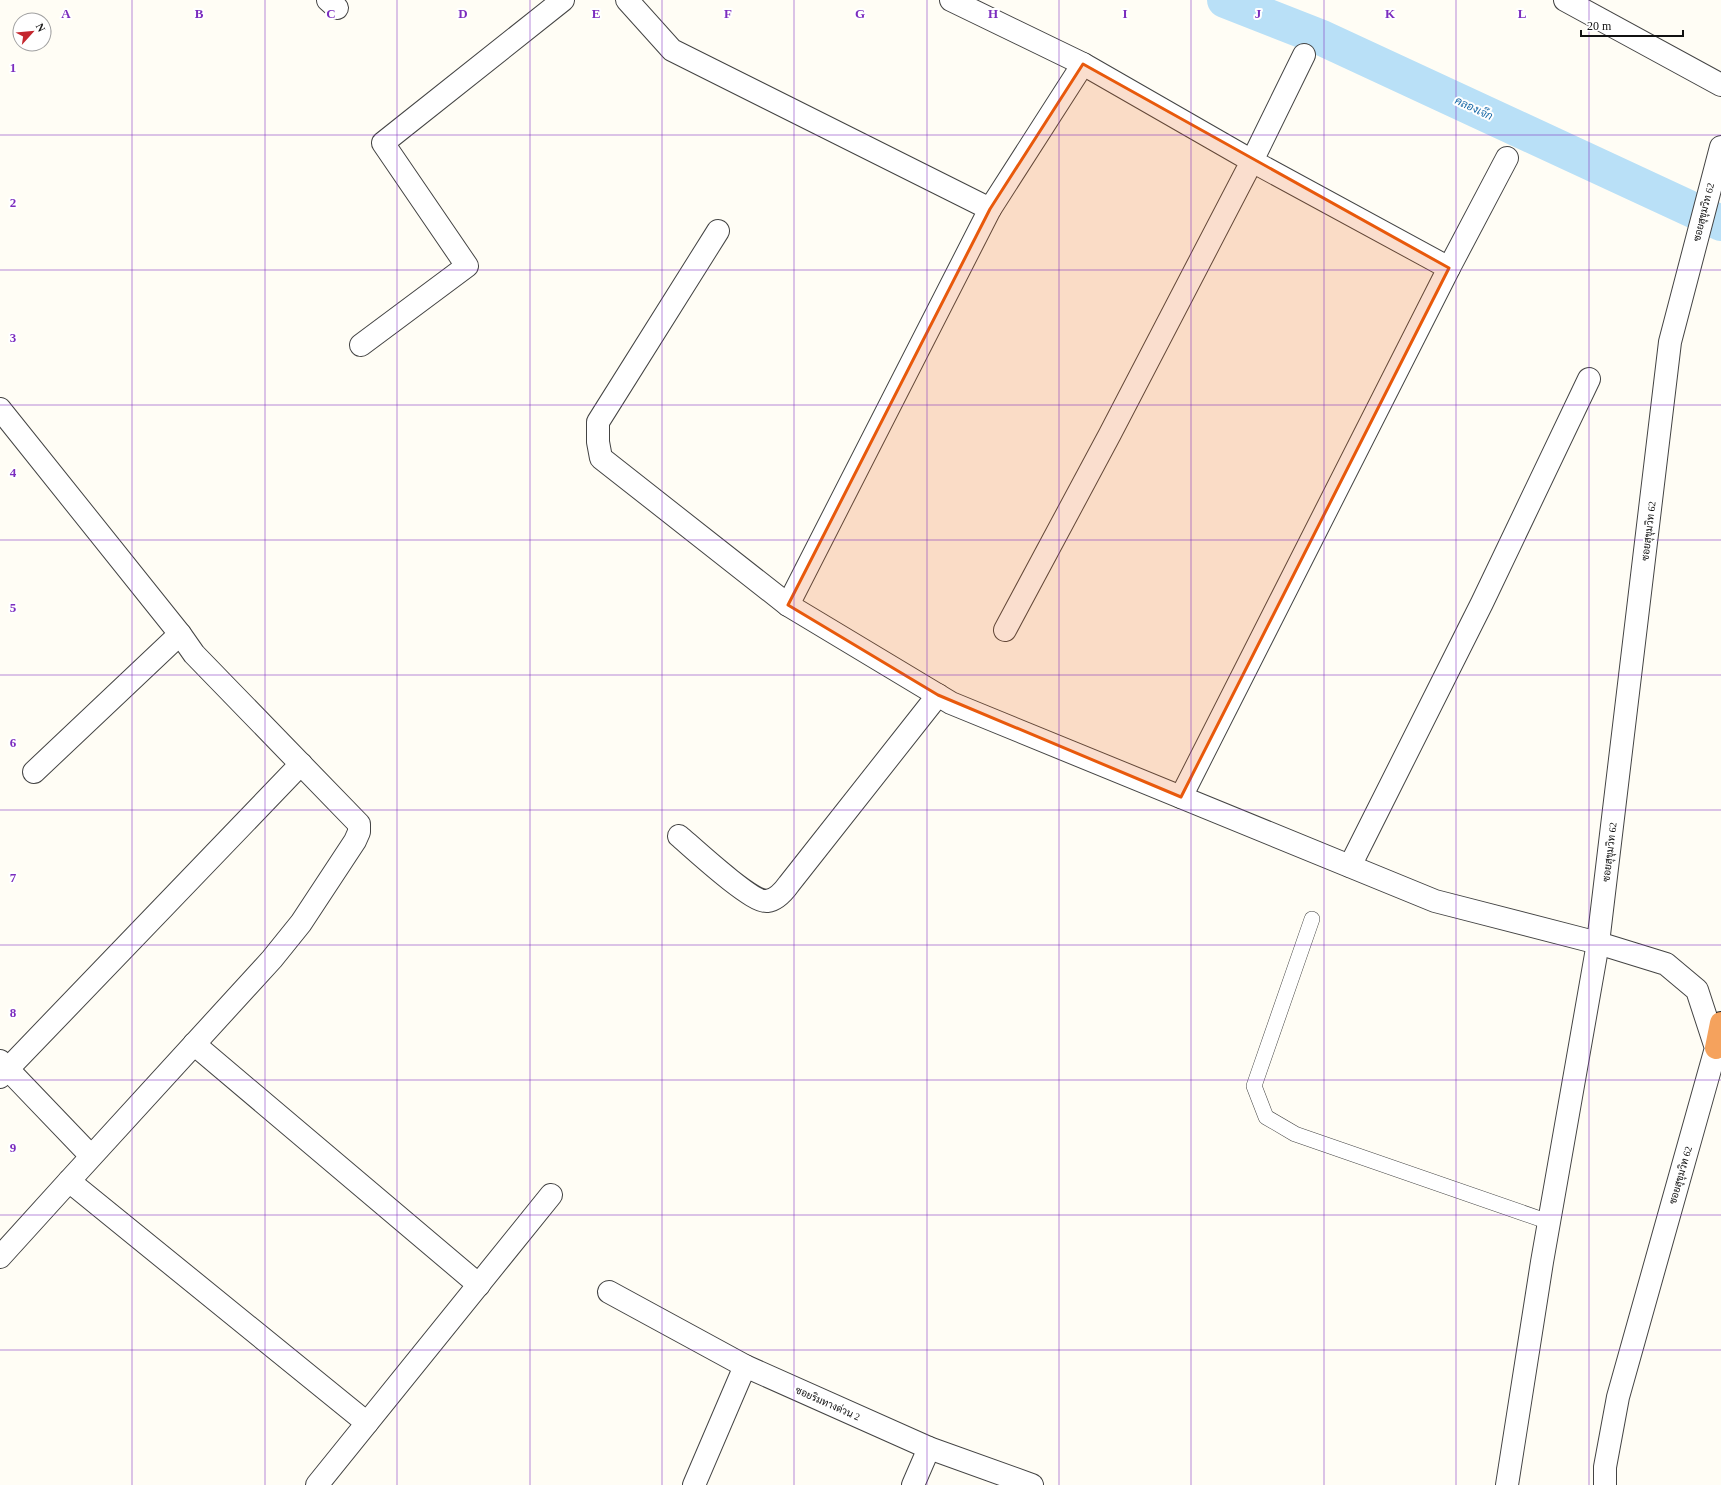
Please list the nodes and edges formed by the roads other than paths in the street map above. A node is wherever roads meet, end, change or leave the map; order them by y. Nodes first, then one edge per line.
1 (563, 0) edge
2 (627, 0) edge
3 (952, 0) edge
4 (1565, 0) edge
5 (1304, 55) dead end
6 (1083, 64) junction
7 (1721, 85) edge
8 (1721, 147) edge
9 (1507, 158) dead end
10 (1252, 161) junction
11 (990, 209) junction
12 (718, 231) dead end
13 (1449, 268) junction
14 (361, 345) dead end
15 (1589, 379) dead end
16 (0, 409) edge
17 (788, 605) junction
18 (1005, 630) dead end
19 (180, 634) junction
20 (938, 695) junction
21 (301, 764) junction
22 (34, 772) dead end
23 (1181, 797) junction
24 (679, 836) dead end
25 (1350, 866) junction
26 (1312, 919) dead end
27 (1598, 943) junction
28 (1721, 1023) edge
29 (194, 1044) junction
30 (1716, 1048) junction
31 (2, 1069) edge
32 (91, 1156) junction
33 (69, 1181) junction
34 (551, 1195) dead end
35 (1549, 1222) junction
36 (0, 1257) edge
37 (479, 1285) junction
38 (609, 1292) dead end
39 (745, 1366) junction
40 (367, 1423) junction
41 (929, 1448) junction
42 (317, 1485) edge
43 (694, 1485) edge
44 (913, 1485) edge
45 (1032, 1485) edge
46 (1507, 1485) edge
47 (1604, 1485) edge

1 - 14 street
2 - 11 street
3 - 6 street
4 - 7 street
5 - 10 street
6 - 10 street
6 - 11 street
8 - 27 street, ซอยสุขุมวิท 62
9 - 13 street
10 - 13 street
10 - 18 street
11 - 17 street
12 - 17 street
13 - 23 street
15 - 25 street
16 - 19 street
17 - 20 street
19 - 21 street
19 - 22 street
20 - 23 street
20 - 24 street
21 - 29 street
21 - 31 street
23 - 25 street
25 - 27 street
26 - 35 lane
27 - 30 street
27 - 35 street, ซอยสุขุมวิท 62
28 - 30 highway
29 - 32 street
29 - 37 street
30 - 47 street, ซอยสุขุมวิท 62
31 - 32 street
32 - 33 street
33 - 36 street
33 - 40 street
34 - 37 street
35 - 46 street, ซอยสุขุมวิท 62
37 - 40 street
38 - 39 street, ซอยริมทางด่วน 2
39 - 41 street, ซอยริมทางด่วน 2
39 - 43 street
40 - 42 street
41 - 44 street
41 - 45 street, ซอยริมทางด่วน 2

